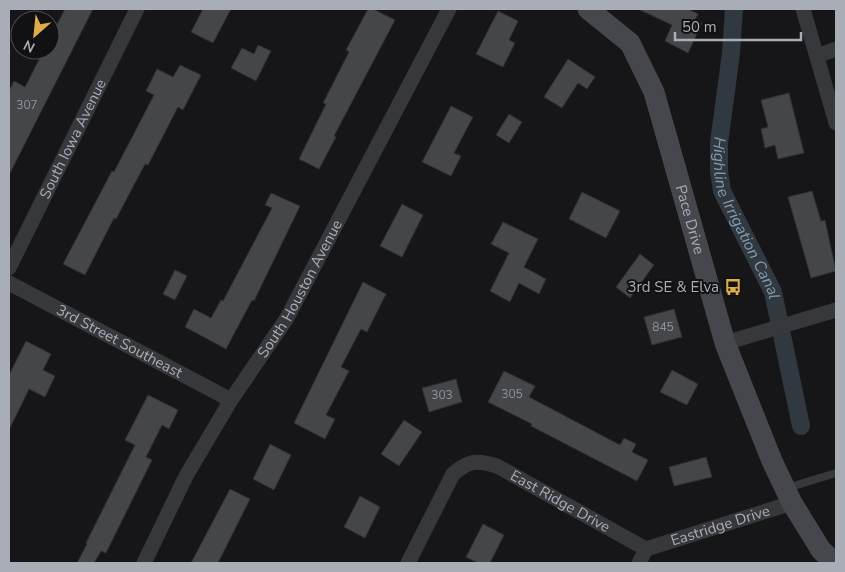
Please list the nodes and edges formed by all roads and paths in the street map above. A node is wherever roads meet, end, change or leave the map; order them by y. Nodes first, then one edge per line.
1 (137, 9) edge
2 (449, 9) edge
3 (588, 9) edge
4 (803, 9) edge
5 (836, 49) edge
6 (817, 56) junction
7 (836, 123) edge
8 (9, 268) edge
9 (9, 283) edge
10 (836, 310) edge
11 (725, 343) junction
12 (231, 400) junction
13 (836, 473) edge
14 (789, 495) junction
15 (646, 549) junction
16 (144, 563) edge
17 (408, 563) edge
18 (639, 563) edge
19 (835, 563) edge

1 - 8 street, South Iowa Avenue
2 - 12 street, South Houston Avenue
3 - 11 street, Pace Drive
4 - 6 street
5 - 6 street
6 - 7 street
9 - 12 street, 3rd Street Southeast
10 - 11 street
11 - 14 street, Pace Drive
12 - 16 street, South Houston Avenue
13 - 14 lane
14 - 15 street, Eastridge Drive
14 - 19 street
15 - 17 street, East Ridge Drive
15 - 18 street

